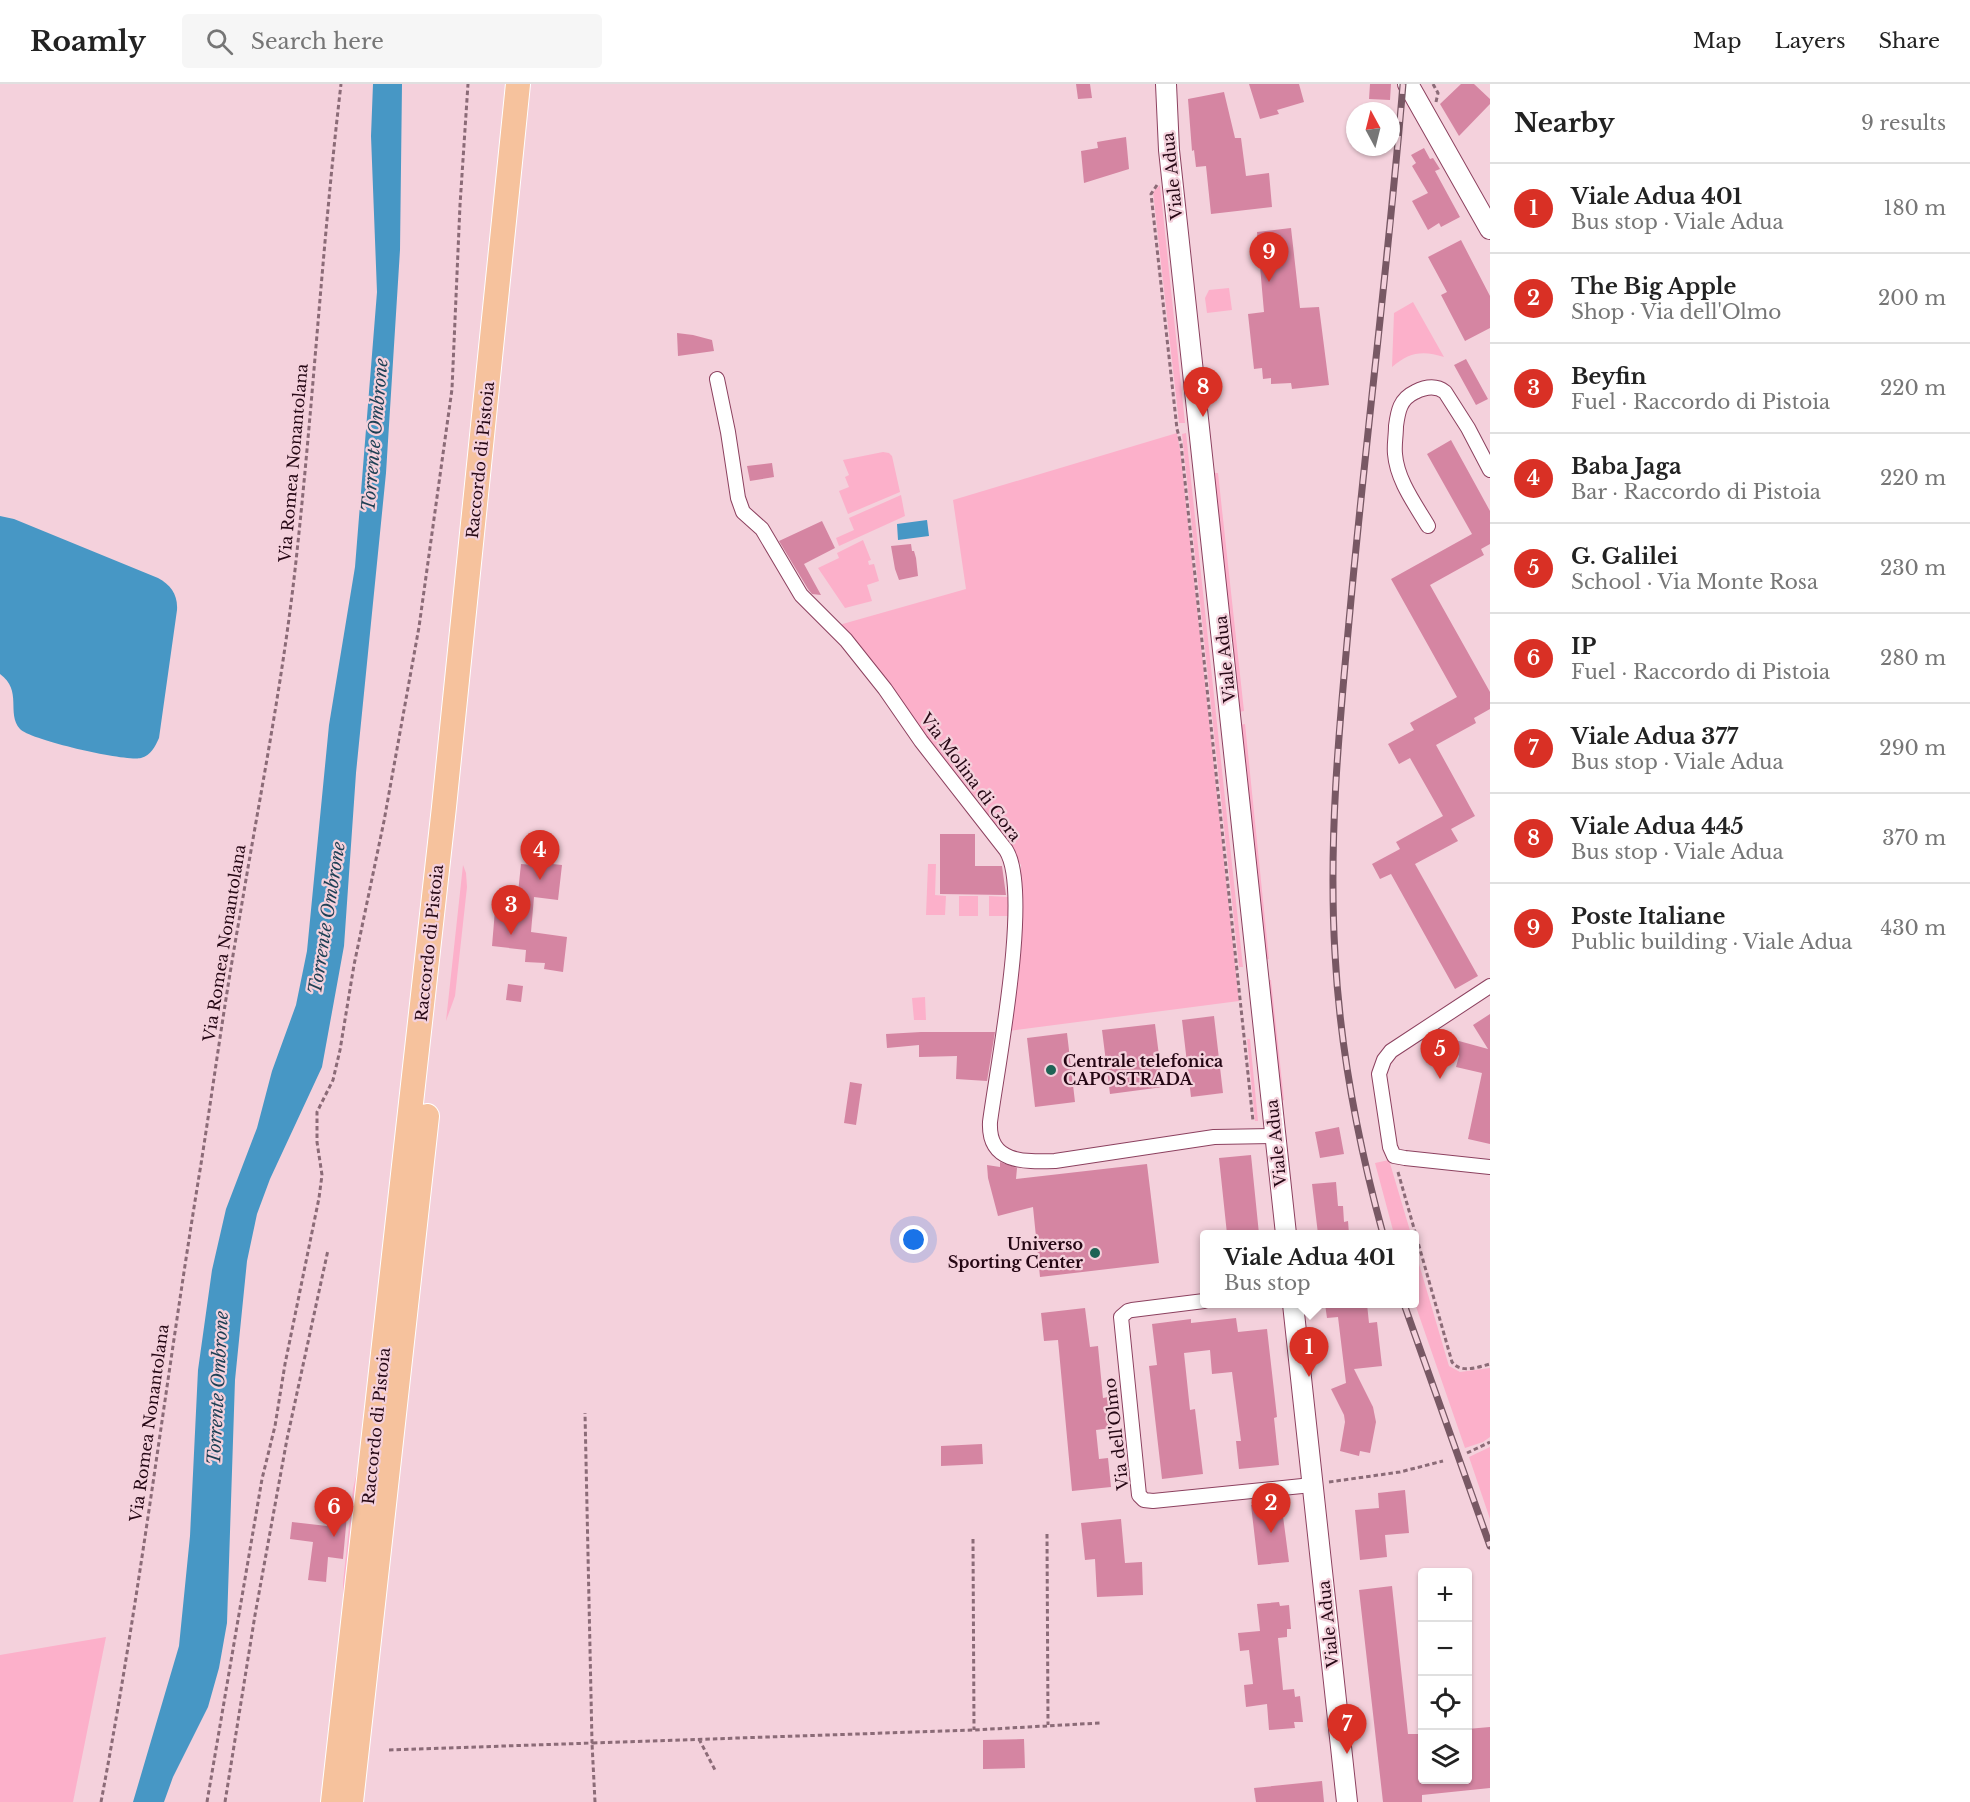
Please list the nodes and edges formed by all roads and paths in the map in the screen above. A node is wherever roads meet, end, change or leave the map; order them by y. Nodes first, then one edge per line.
1 (341, 84) edge
2 (468, 84) edge
3 (518, 84) edge
4 (535, 84) edge
5 (1166, 84) edge
6 (1408, 84) edge
7 (1161, 181) dead end
8 (1488, 219) edge
9 (717, 379) dead end
10 (1490, 470) edge
11 (1428, 526) dead end
12 (1490, 986) edge
13 (1266, 1136) junction
14 (1394, 1155) junction
15 (1490, 1167) edge
16 (1285, 1230) edge
17 (1415, 1230) edge
18 (1419, 1244) edge
19 (328, 1250) dead end
20 (1200, 1302) edge
21 (1293, 1308) edge
22 (1490, 1364) edge
23 (585, 1413) dead end
24 (1490, 1442) edge
25 (1467, 1453) dead end
26 (1443, 1461) dead end
27 (1312, 1485) junction
28 (1047, 1534) dead end
29 (974, 1539) dead end
30 (1100, 1723) dead end
31 (1048, 1725) junction
32 (974, 1730) junction
33 (699, 1739) junction
34 (592, 1743) junction
35 (389, 1750) dead end
36 (716, 1772) dead end
37 (101, 1802) edge
38 (207, 1802) edge
39 (225, 1802) edge
40 (333, 1802) edge
41 (351, 1802) edge
42 (594, 1802) edge
43 (1347, 1802) edge

1 - 37 path, Via Romea Nonantolana
2 - 38 path
3 - 40 highway, Raccordo di Pistoia
4 - 41 highway, Raccordo di Pistoia
5 - 13 main road, Viale Adua
6 - 8 main road
7 - 13 path
9 - 13 street, Via Molina di Gora
10 - 11 street
12 - 14 street
13 - 16 main road, Viale Adua
14 - 15 street
14 - 17 path
18 - 22 path
19 - 39 path
20 - 27 street, Via dell'Olmo
21 - 27 main road, Viale Adua
23 - 34 path
24 - 25 path
26 - 27 path
27 - 43 main road, Viale Adua
28 - 31 path
29 - 32 path
30 - 31 path
31 - 32 path
32 - 33 path
33 - 34 path
33 - 36 path
34 - 35 path
34 - 42 path

